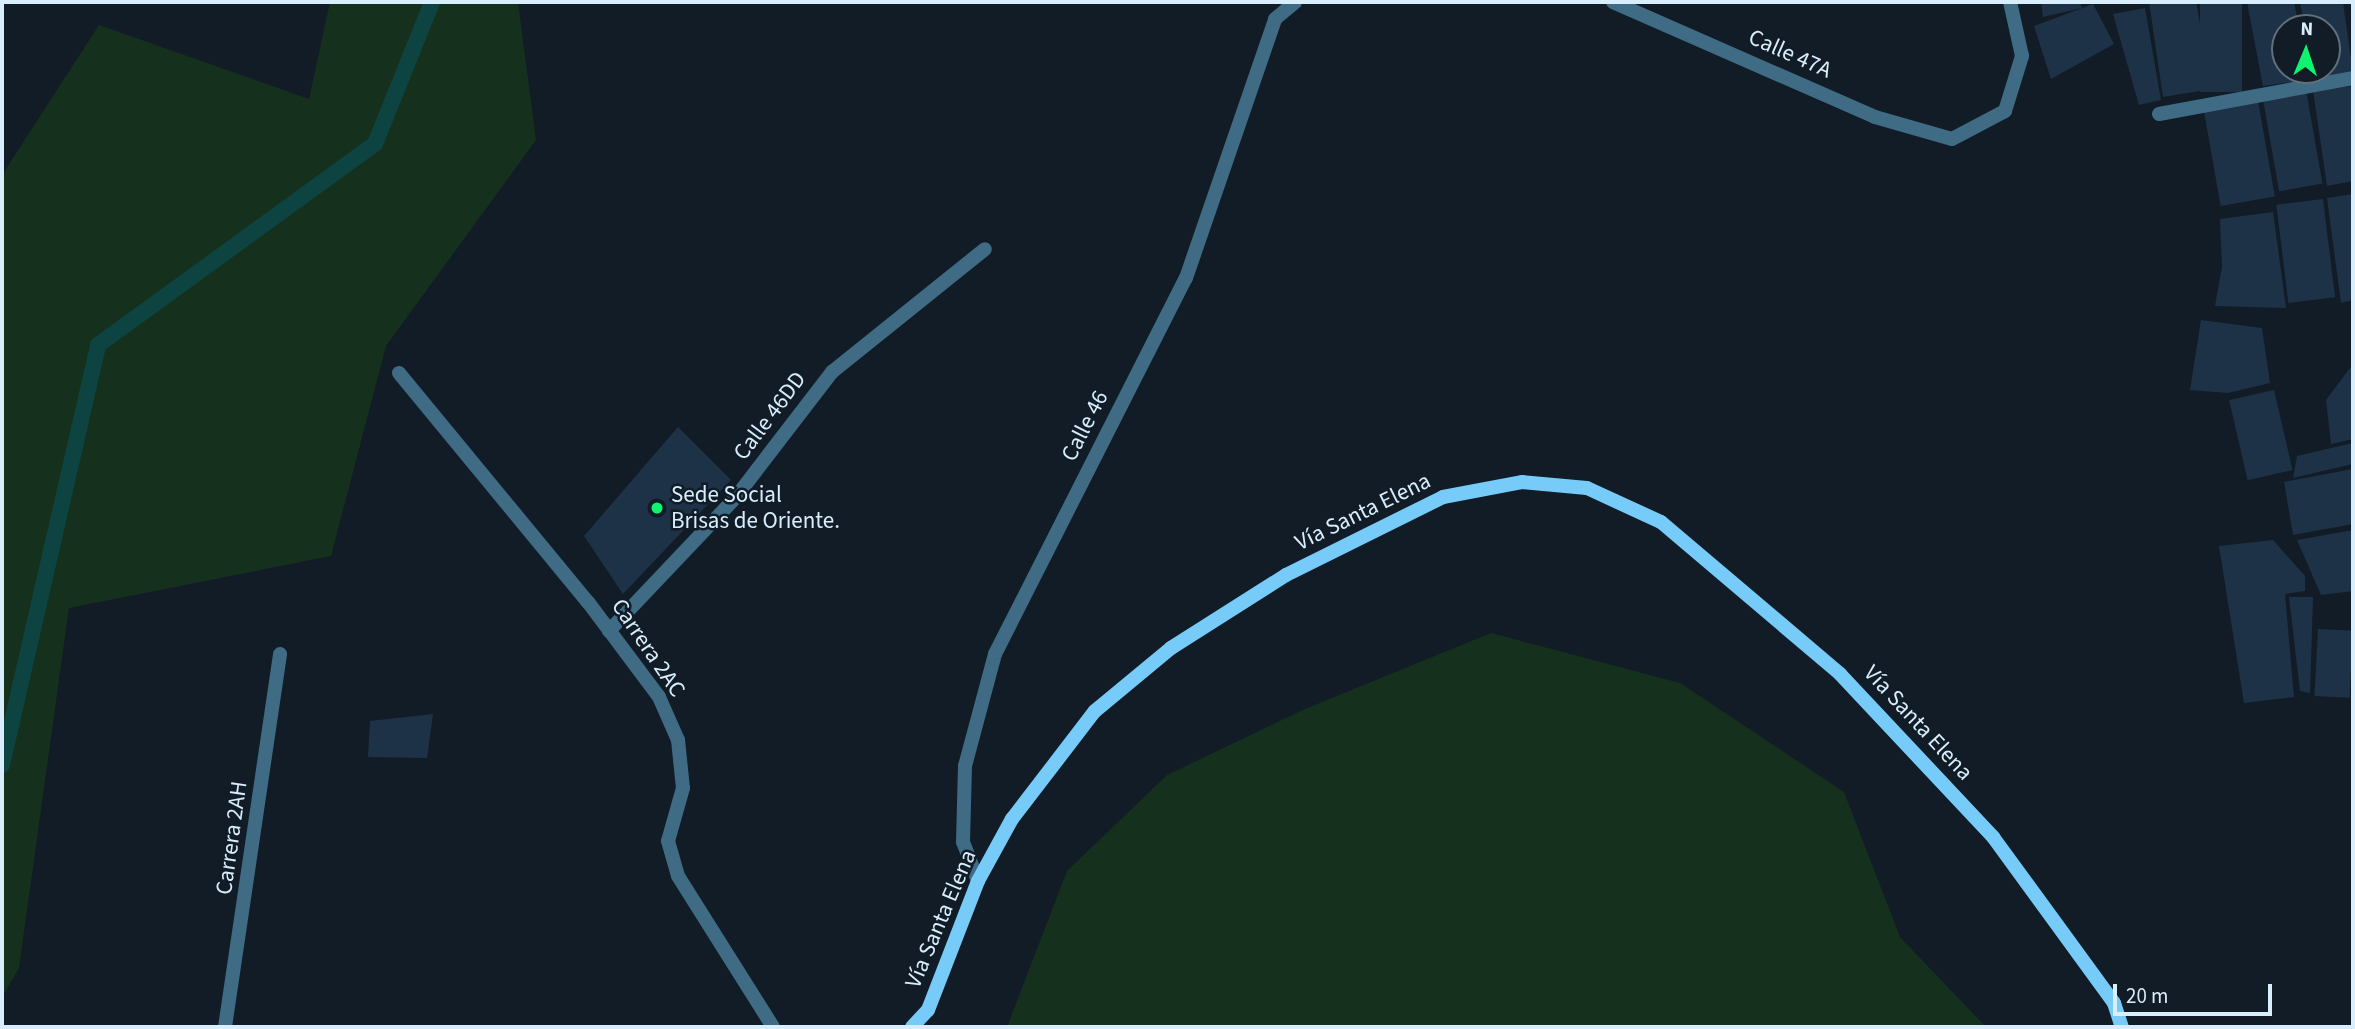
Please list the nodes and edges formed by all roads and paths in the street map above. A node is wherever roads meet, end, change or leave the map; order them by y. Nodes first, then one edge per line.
1 (1295, 2) edge
2 (1613, 2) edge
3 (2010, 2) edge
4 (2353, 78) edge
5 (2159, 114) dead end
6 (985, 248) dead end
7 (399, 373) dead end
8 (609, 631) junction
9 (280, 654) dead end
10 (978, 881) junction
11 (225, 1027) edge
12 (773, 1027) edge
13 (912, 1027) edge
14 (2122, 1027) edge

1 - 10 street, Calle 46
2 - 3 street, Calle 47A
4 - 5 street
6 - 8 street, Calle 46DD
7 - 8 street, Carrera 2AC
8 - 12 street, Carrera 2AC
9 - 11 street, Carrera 2AH
10 - 13 main road, Vía Santa Elena
10 - 14 main road, Vía Santa Elena

